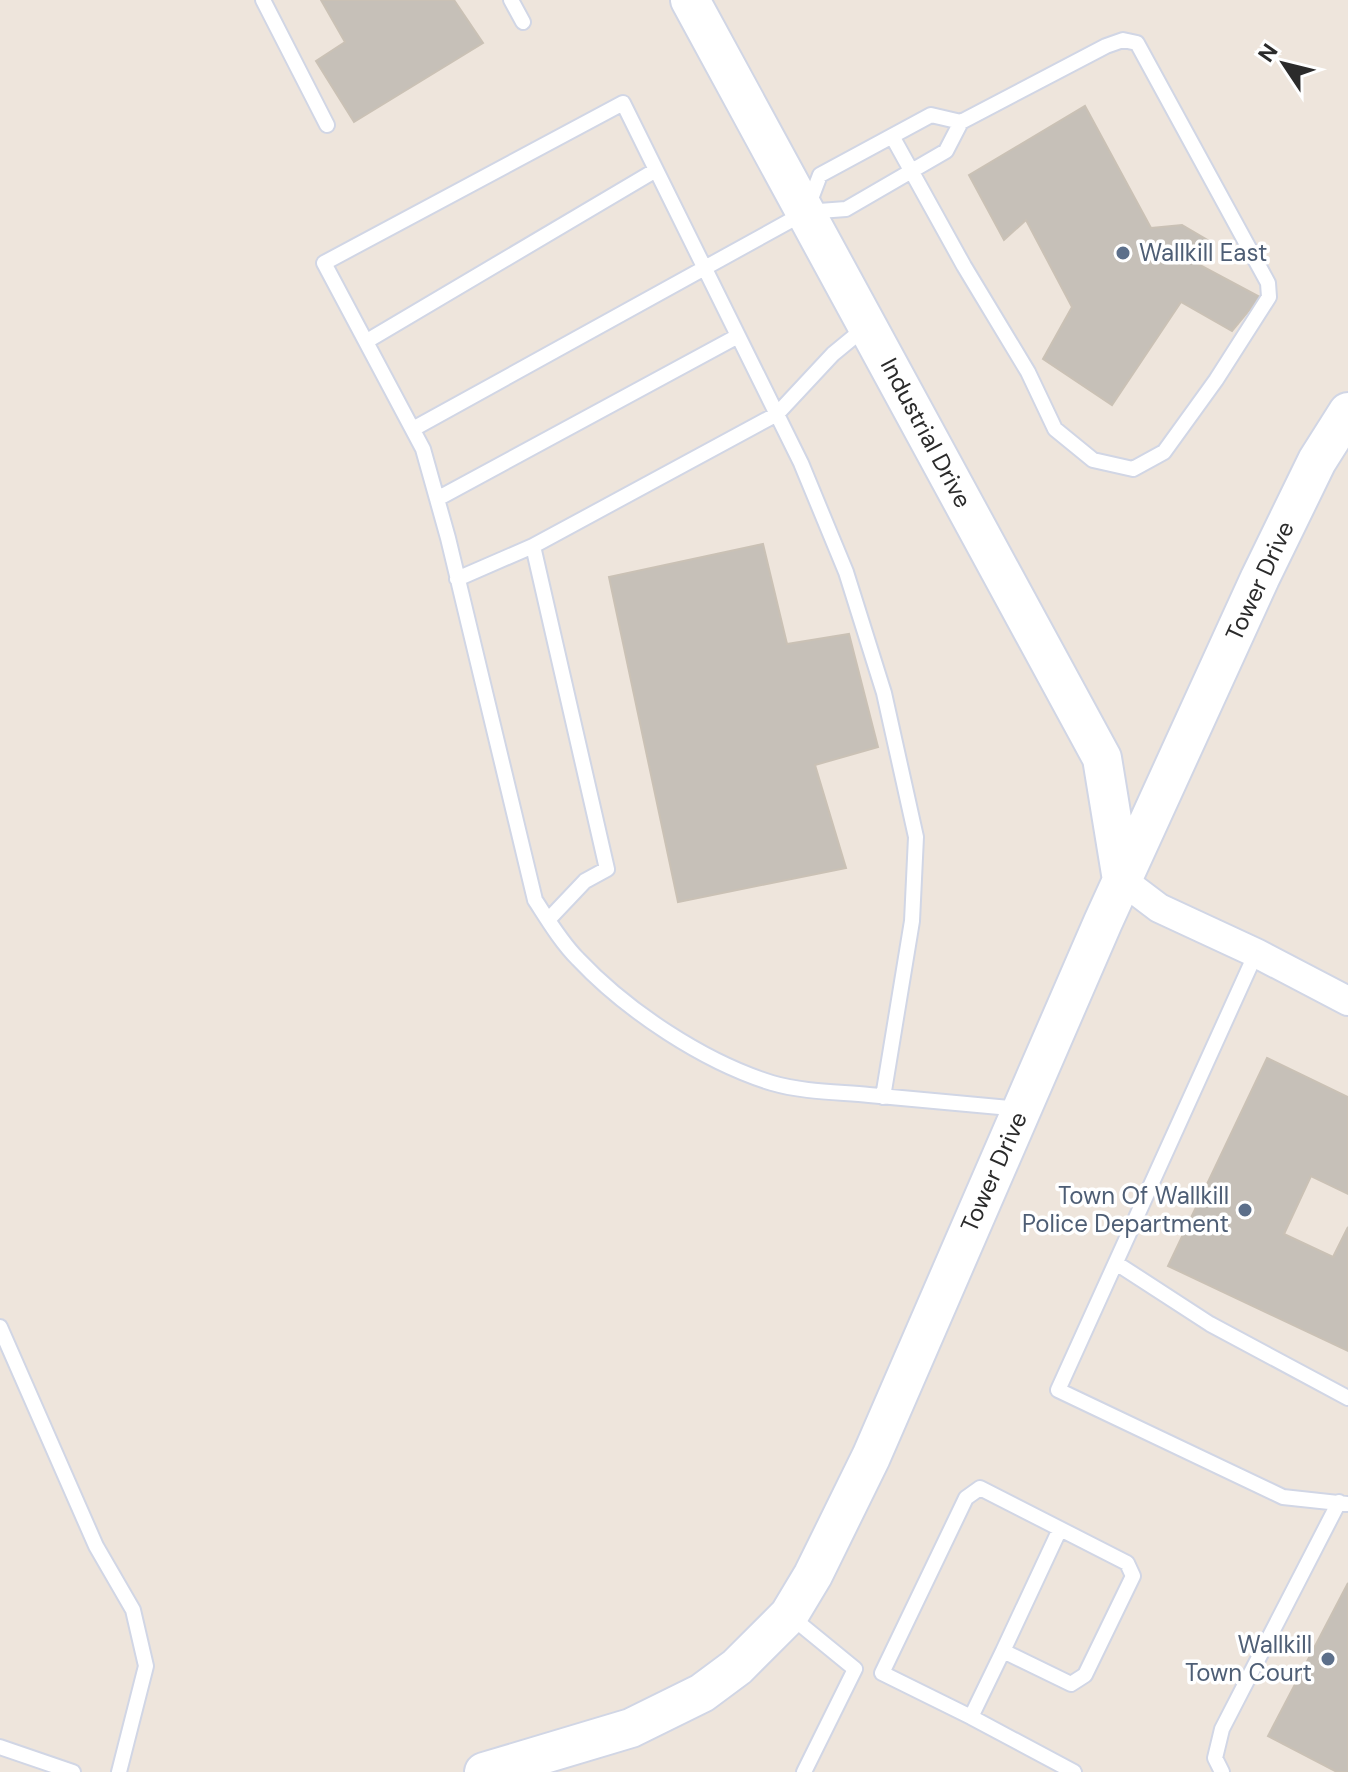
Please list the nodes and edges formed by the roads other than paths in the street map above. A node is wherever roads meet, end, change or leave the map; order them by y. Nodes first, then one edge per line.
1 (263, 0) edge
2 (511, 0) edge
3 (690, 0) edge
4 (523, 22) dead end
5 (961, 122) junction
6 (327, 125) dead end
7 (892, 136) junction
8 (656, 170) junction
9 (911, 171) junction
10 (806, 212) junction
11 (704, 267) junction
12 (867, 325) junction
13 (738, 336) junction
14 (367, 341) junction
15 (1348, 412) edge
16 (777, 414) junction
17 (413, 429) junction
18 (437, 499) junction
19 (533, 546) junction
20 (457, 579) junction
21 (1122, 880) junction
22 (548, 920) junction
23 (1256, 953) junction
24 (1348, 1001) edge
25 (883, 1097) junction
26 (1022, 1109) junction
27 (1116, 1263) junction
28 (0, 1327) edge
29 (1348, 1398) edge
30 (1344, 1503) edge
31 (1060, 1529) junction
32 (789, 1615) junction
33 (1003, 1651) junction
34 (855, 1669) junction
35 (882, 1673) junction
36 (971, 1717) junction
37 (0, 1747) edge
38 (73, 1772) edge
39 (119, 1772) edge
40 (484, 1772) edge
41 (804, 1772) edge
42 (1074, 1772) edge
43 (1222, 1772) edge

1 - 6 lane
2 - 4 lane
3 - 10 street, Industrial Drive
5 - 7 lane
5 - 9 lane
5 - 9 lane
7 - 9 lane
7 - 10 lane
8 - 11 lane
8 - 14 lane
8 - 14 lane
9 - 10 lane
10 - 11 lane
10 - 12 street, Industrial Drive
11 - 13 lane
11 - 17 lane
12 - 16 lane
12 - 21 street, Industrial Drive
13 - 16 lane
13 - 18 lane
14 - 17 lane
15 - 21 street, Tower Drive
16 - 19 lane
16 - 25 lane
17 - 18 lane
18 - 20 lane
19 - 20 lane
19 - 22 lane
20 - 22 lane
21 - 23 street
21 - 26 street, Tower Drive
22 - 25 lane
23 - 24 street
23 - 27 lane
25 - 26 lane
26 - 32 street, Tower Drive
27 - 29 lane
27 - 30 lane
28 - 39 lane
30 - 43 lane
31 - 33 lane
31 - 33 lane
31 - 35 lane
32 - 34 lane
32 - 40 street, Tower Drive
33 - 36 lane
34 - 35 lane
34 - 41 lane
35 - 36 lane
36 - 42 lane
37 - 38 lane

